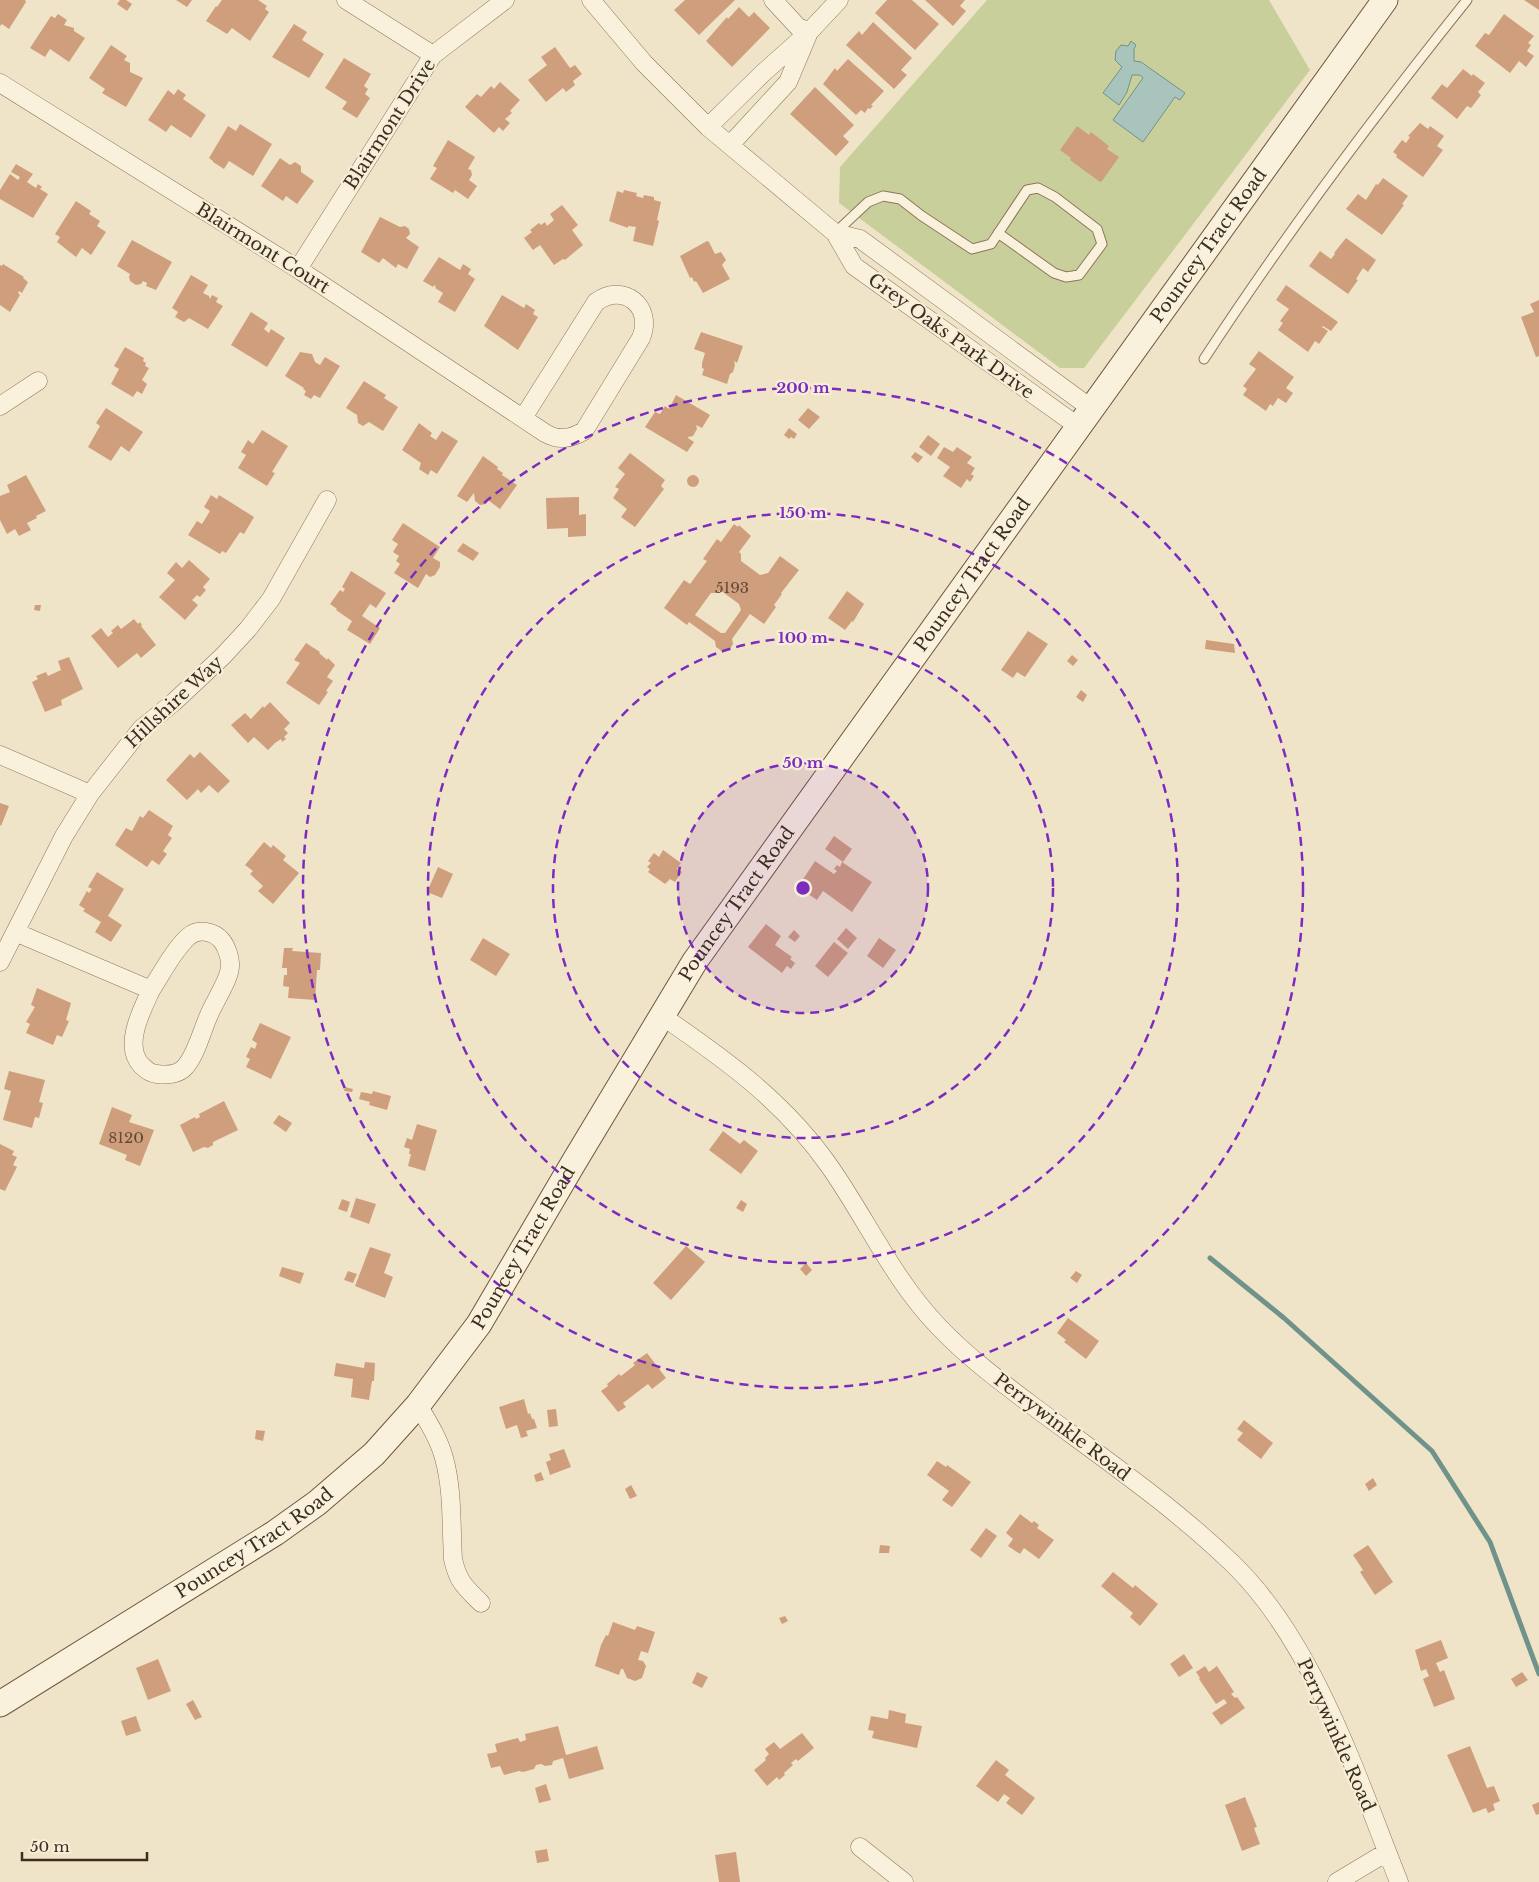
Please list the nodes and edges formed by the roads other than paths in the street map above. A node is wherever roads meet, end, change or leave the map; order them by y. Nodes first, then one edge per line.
1 (346, 0) edge
2 (505, 0) edge
3 (591, 0) edge
4 (773, 0) edge
5 (839, 0) edge
6 (1385, 0) edge
7 (1468, 0) edge
8 (809, 32) junction
9 (433, 55) junction
10 (0, 83) edge
11 (708, 127) junction
12 (730, 145) junction
13 (835, 233) junction
14 (998, 233) junction
15 (298, 269) junction
16 (1204, 359) dead end
17 (38, 381) dead end
18 (0, 406) edge
19 (523, 418) junction
20 (1086, 418) junction
21 (327, 500) dead end
22 (0, 755) edge
23 (90, 794) junction
24 (15, 932) junction
25 (0, 962) edge
26 (151, 990) junction
27 (662, 1016) junction
28 (418, 1406) junction
29 (481, 1603) dead end
30 (0, 1704) edge
31 (860, 1847) dead end
32 (1387, 1852) junction
33 (904, 1882) edge
34 (1337, 1882) edge
35 (1400, 1882) edge

1 - 9 street
2 - 9 street, Blairmont Drive
3 - 11 street, Grey Oaks Park Drive
4 - 8 street
5 - 8 street
6 - 20 main road, Pouncey Tract Road
7 - 16 lane
8 - 11 street
8 - 12 street
9 - 15 street, Blairmont Drive
10 - 15 street, Blairmont Court
11 - 12 street, Grey Oaks Park Drive
12 - 13 street, Grey Oaks Park Drive
13 - 14 lane
13 - 20 street, Grey Oaks Park Drive
13 - 20 street, Grey Oaks Park Drive
14 - 14 lane
15 - 19 street, Blairmont Court
17 - 18 street
19 - 19 street, Blairmont Court
20 - 27 main road, Pouncey Tract Road
21 - 23 street, Hillshire Way
22 - 23 street
23 - 24 street, Hillshire Way
24 - 25 street, Hillshire Way
24 - 26 street
26 - 26 street
27 - 28 main road, Pouncey Tract Road
27 - 32 street, Perrywinkle Road
28 - 29 street
28 - 30 main road, Pouncey Tract Road
31 - 33 street
32 - 34 street
32 - 35 street, Perrywinkle Road

